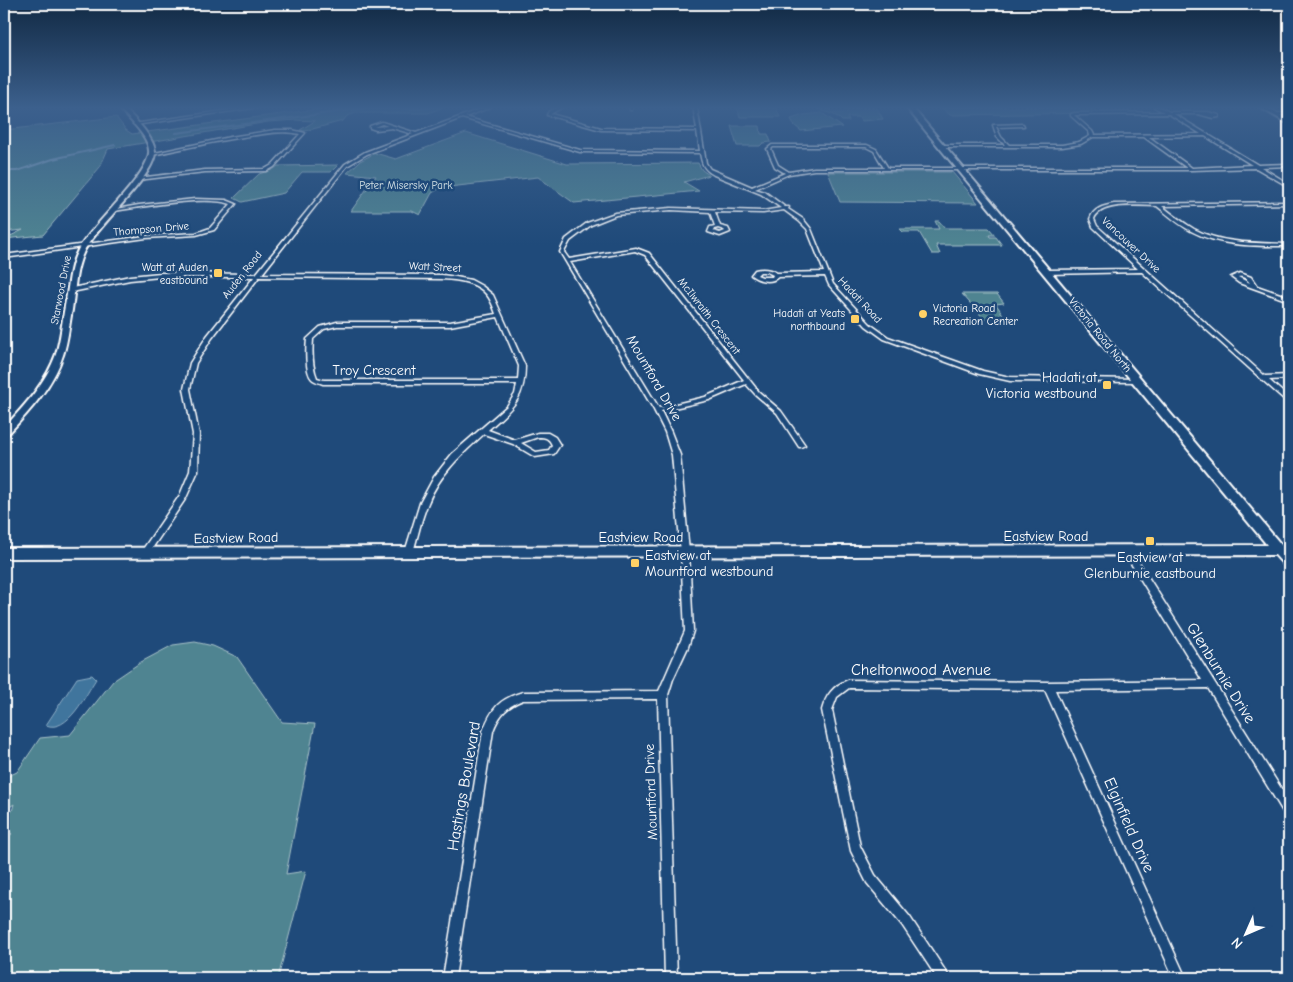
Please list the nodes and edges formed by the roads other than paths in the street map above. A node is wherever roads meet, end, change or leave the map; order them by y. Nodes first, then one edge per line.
1 (703, 152) edge
2 (159, 153) edge
3 (285, 153) edge
4 (366, 153) edge
5 (771, 153) edge
6 (877, 153) edge
7 (948, 153) edge
8 (1169, 153) edge
9 (1235, 153) edge
10 (152, 154) joint
11 (1289, 165) edge
12 (1256, 166) junction
13 (886, 168) junction
14 (961, 169) junction
15 (1191, 169) junction
16 (788, 173) junction
17 (138, 179) junction
18 (1289, 186) edge
19 (753, 188) junction
20 (1289, 203) edge
21 (1157, 204) junction
22 (787, 208) junction
23 (112, 210) junction
24 (712, 210) junction
25 (718, 227) dead end
26 (1289, 245) edge
27 (84, 246) junction
28 (4, 257) edge
29 (567, 261) junction
30 (1143, 270) junction
31 (1048, 272) junction
32 (826, 274) junction
33 (776, 275) dead end
34 (256, 276) junction
35 (1255, 287) dead end
36 (72, 290) junction
37 (1289, 299) edge
38 (500, 315) junction
39 (1289, 377) edge
40 (1264, 378) junction
41 (1137, 380) junction
42 (746, 381) junction
43 (521, 382) junction
44 (1289, 401) edge
45 (657, 410) junction
46 (483, 431) junction
47 (4, 433) edge
48 (514, 442) junction
49 (801, 445) dead end
50 (1127, 550) junction
51 (1279, 550) junction
52 (409, 552) junction
53 (685, 552) junction
54 (4, 553) edge
55 (144, 554) junction
56 (1289, 563) edge
57 (1209, 684) junction
58 (1048, 686) junction
59 (663, 695) junction
60 (1289, 811) edge
61 (449, 978) edge
62 (671, 978) edge
63 (944, 978) edge
64 (1180, 978) edge

1 - 19 street, Hadati Road
2 - 10 street
3 - 17 street
4 - 34 street, Auden Road
5 - 16 street
6 - 13 street
7 - 14 main road, Victoria Road North
8 - 15 street
9 - 12 street
10 - 17 street, Starwood Drive
11 - 12 street
12 - 15 street
12 - 18 street
13 - 14 street
13 - 16 street
14 - 15 street
14 - 31 main road, Victoria Road North
16 - 19 street
17 - 23 street, Starwood Drive
19 - 22 street, Hadati Road
20 - 21 street, Vancouver Drive
21 - 26 street
21 - 30 street, Vancouver Drive
22 - 24 street
22 - 32 street, Hadati Road
23 - 27 street, Starwood Drive
23 - 27 street, Thompson Drive
24 - 25 street
24 - 29 street
27 - 28 street
27 - 36 street, Starwood Drive
29 - 42 street, McIlwraith Crescent
29 - 45 street, Mountford Drive
30 - 31 street
30 - 40 street, Vancouver Drive
31 - 41 main road, Victoria Road North
32 - 33 street
32 - 41 street, Hadati Road
34 - 36 street, Watt Street
34 - 38 street, Watt Street
34 - 55 street, Auden Road
35 - 37 street
36 - 47 street, Starwood Drive
38 - 43 street, Watt Street
38 - 43 street, Troy Crescent
39 - 40 street
40 - 44 street, Vancouver Drive
41 - 51 main road, Victoria Road North
42 - 45 street
42 - 49 street
43 - 46 street
45 - 53 street, Mountford Drive
46 - 48 street
46 - 52 street
48 - 48 street
50 - 51 main road, Eastview Road
50 - 53 main road, Eastview Road
50 - 57 street, Glenburnie Drive
51 - 56 main road, Victoria Road North
52 - 53 main road, Eastview Road
52 - 55 main road, Eastview Road
53 - 59 street, Mountford Drive
54 - 55 main road, Eastview Road
57 - 58 street, Cheltonwood Avenue
57 - 60 street, Glenburnie Drive
58 - 63 street, Cheltonwood Avenue
58 - 64 street, Elginfield Drive
59 - 61 street, Hastings Boulevard
59 - 62 street, Mountford Drive

